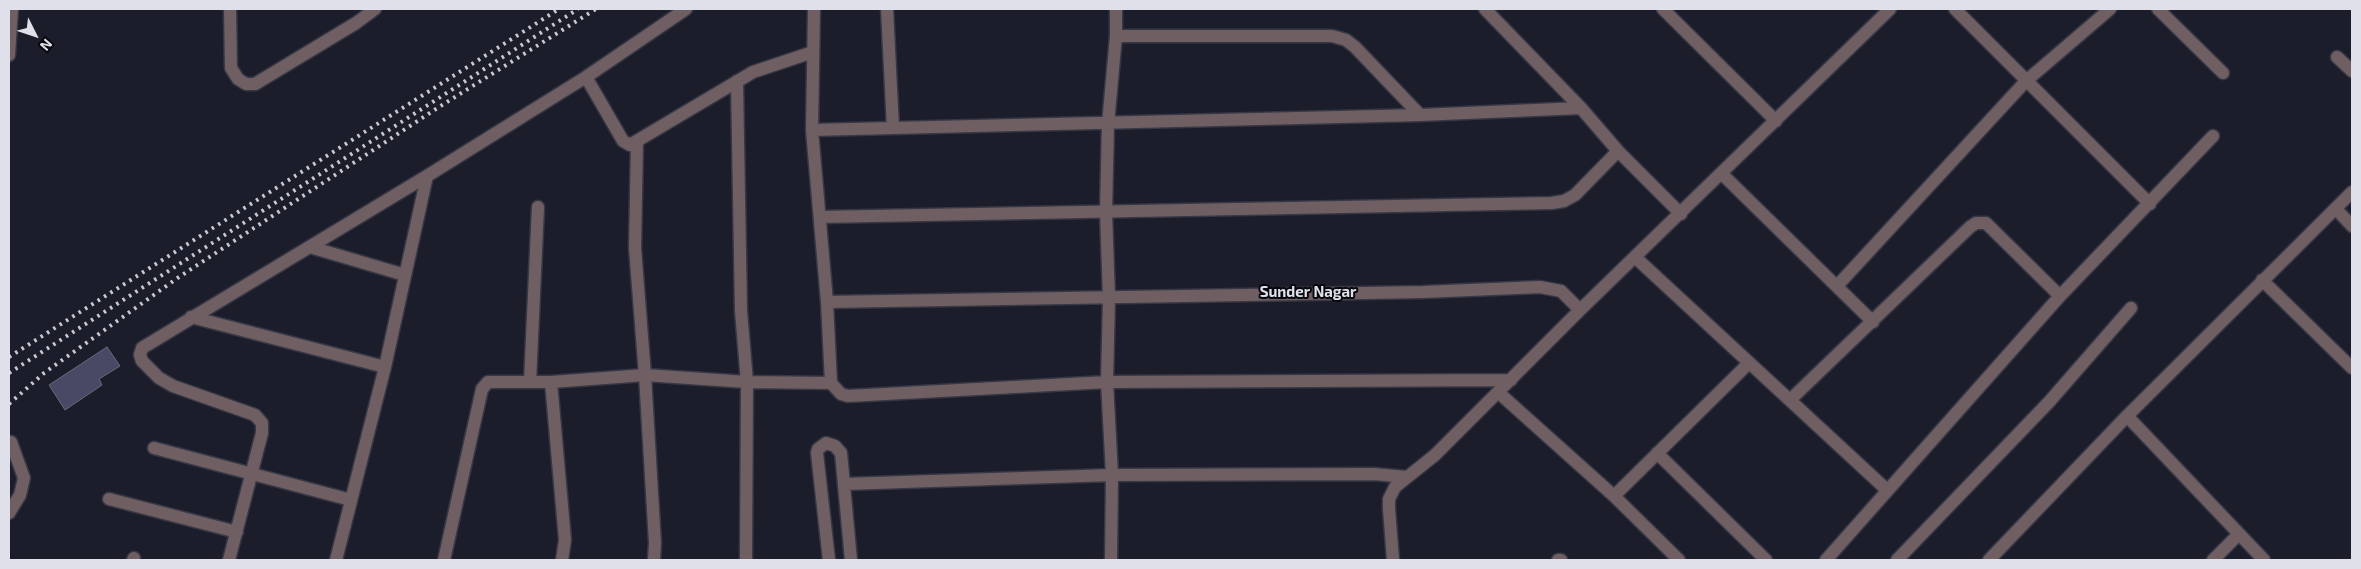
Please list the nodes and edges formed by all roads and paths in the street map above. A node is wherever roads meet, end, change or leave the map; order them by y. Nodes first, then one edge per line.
1 (12, 9) edge
2 (230, 9) edge
3 (375, 9) edge
4 (686, 9) edge
5 (814, 9) edge
6 (887, 9) edge
7 (1116, 9) edge
8 (1485, 9) edge
9 (1663, 9) edge
10 (1955, 9) edge
11 (2110, 9) edge
12 (2158, 9) edge
13 (1885, 11) edge
14 (1116, 36) junction
15 (814, 52) junction
16 (9, 55) edge
17 (2337, 57) dead end
18 (2352, 71) edge
19 (2223, 73) dead end
20 (586, 77) junction
21 (737, 81) junction
22 (2026, 82) junction
23 (1581, 108) junction
24 (1420, 115) junction
25 (1776, 121) junction
26 (1108, 124) junction
27 (894, 128) junction
28 (812, 130) junction
29 (2214, 136) dead end
30 (637, 142) junction
31 (1618, 151) junction
32 (1722, 174) junction
33 (427, 176) junction
34 (2352, 192) edge
35 (2150, 204) junction
36 (538, 207) dead end
37 (2336, 209) junction
38 (1106, 212) junction
39 (1681, 214) junction
40 (820, 216) junction
41 (2352, 226) edge
42 (310, 247) junction
43 (1636, 258) junction
44 (405, 275) junction
45 (2262, 280) junction
46 (1837, 286) junction
47 (2060, 296) junction
48 (1108, 298) junction
49 (828, 302) junction
50 (2131, 308) dead end
51 (1580, 310) junction
52 (191, 317) junction
53 (1873, 322) junction
54 (1749, 362) junction
55 (385, 367) junction
56 (2352, 368) edge
57 (646, 375) junction
58 (1512, 380) junction
59 (530, 382) junction
60 (551, 382) junction
61 (747, 382) junction
62 (1107, 382) junction
63 (832, 383) junction
64 (1499, 393) junction
65 (1790, 400) junction
66 (2128, 416) junction
67 (11, 442) dead end
68 (154, 448) dead end
69 (1657, 453) junction
70 (252, 475) junction
71 (1112, 475) junction
72 (1406, 476) junction
73 (844, 484) junction
74 (1887, 490) junction
75 (1614, 496) junction
76 (109, 499) dead end
77 (351, 500) junction
78 (9, 512) edge
79 (236, 532) junction
80 (2239, 534) junction
81 (229, 560) edge
82 (336, 560) edge
83 (444, 560) edge
84 (562, 560) edge
85 (654, 560) edge
86 (746, 560) edge
87 (829, 560) edge
88 (851, 560) edge
89 (1111, 560) edge
90 (1393, 560) edge
91 (1679, 560) edge
92 (1766, 560) edge
93 (1826, 560) edge
94 (1896, 560) edge
95 (1989, 560) edge
96 (2213, 560) edge
97 (2264, 560) edge

1 - 16 street
2 - 3 street
4 - 20 street
5 - 15 street
6 - 27 street
7 - 14 street
8 - 23 street
9 - 25 street
10 - 22 street
11 - 22 street
12 - 19 street
13 - 25 street
14 - 24 street
14 - 26 street
15 - 21 street
15 - 28 street
17 - 18 street
20 - 30 street
20 - 33 street
21 - 30 street
21 - 61 street
22 - 35 street
22 - 46 street
23 - 24 street
23 - 31 street
24 - 26 street
25 - 32 street
26 - 27 street
26 - 38 street
27 - 28 street
28 - 40 street
29 - 35 street
30 - 57 street
31 - 38 street
31 - 39 street
32 - 39 street
32 - 46 street
33 - 42 street
33 - 44 street
34 - 37 street
35 - 47 street
36 - 59 street
37 - 41 street
37 - 45 street
38 - 40 street
38 - 48 street
39 - 43 street
40 - 49 street
42 - 44 street
42 - 52 street
43 - 51 street
43 - 54 street
44 - 55 street
45 - 56 street
45 - 66 street
46 - 53 street
47 - 53 street
47 - 74 street
48 - 49 street
48 - 51 street
48 - 62 street
49 - 63 street
50 - 94 street
51 - 58 street
52 - 55 street
52 - 70 street
53 - 65 street
54 - 65 street
54 - 69 street
55 - 77 street
57 - 60 street
57 - 61 street
57 - 85 street
58 - 62 street
58 - 64 street
59 - 60 street
59 - 83 street
60 - 84 street
61 - 63 street
61 - 86 street
62 - 63 street
62 - 71 street
64 - 72 street
64 - 75 street
65 - 74 street
66 - 80 street
66 - 95 street
67 - 78 street
68 - 70 street
69 - 75 street
69 - 92 street
70 - 77 street
70 - 79 street
71 - 72 street
71 - 73 street
71 - 89 street
72 - 90 street
73 - 87 street
73 - 88 street
74 - 93 street
75 - 91 street
76 - 79 street
77 - 82 street
79 - 81 street
80 - 96 street
80 - 97 street

